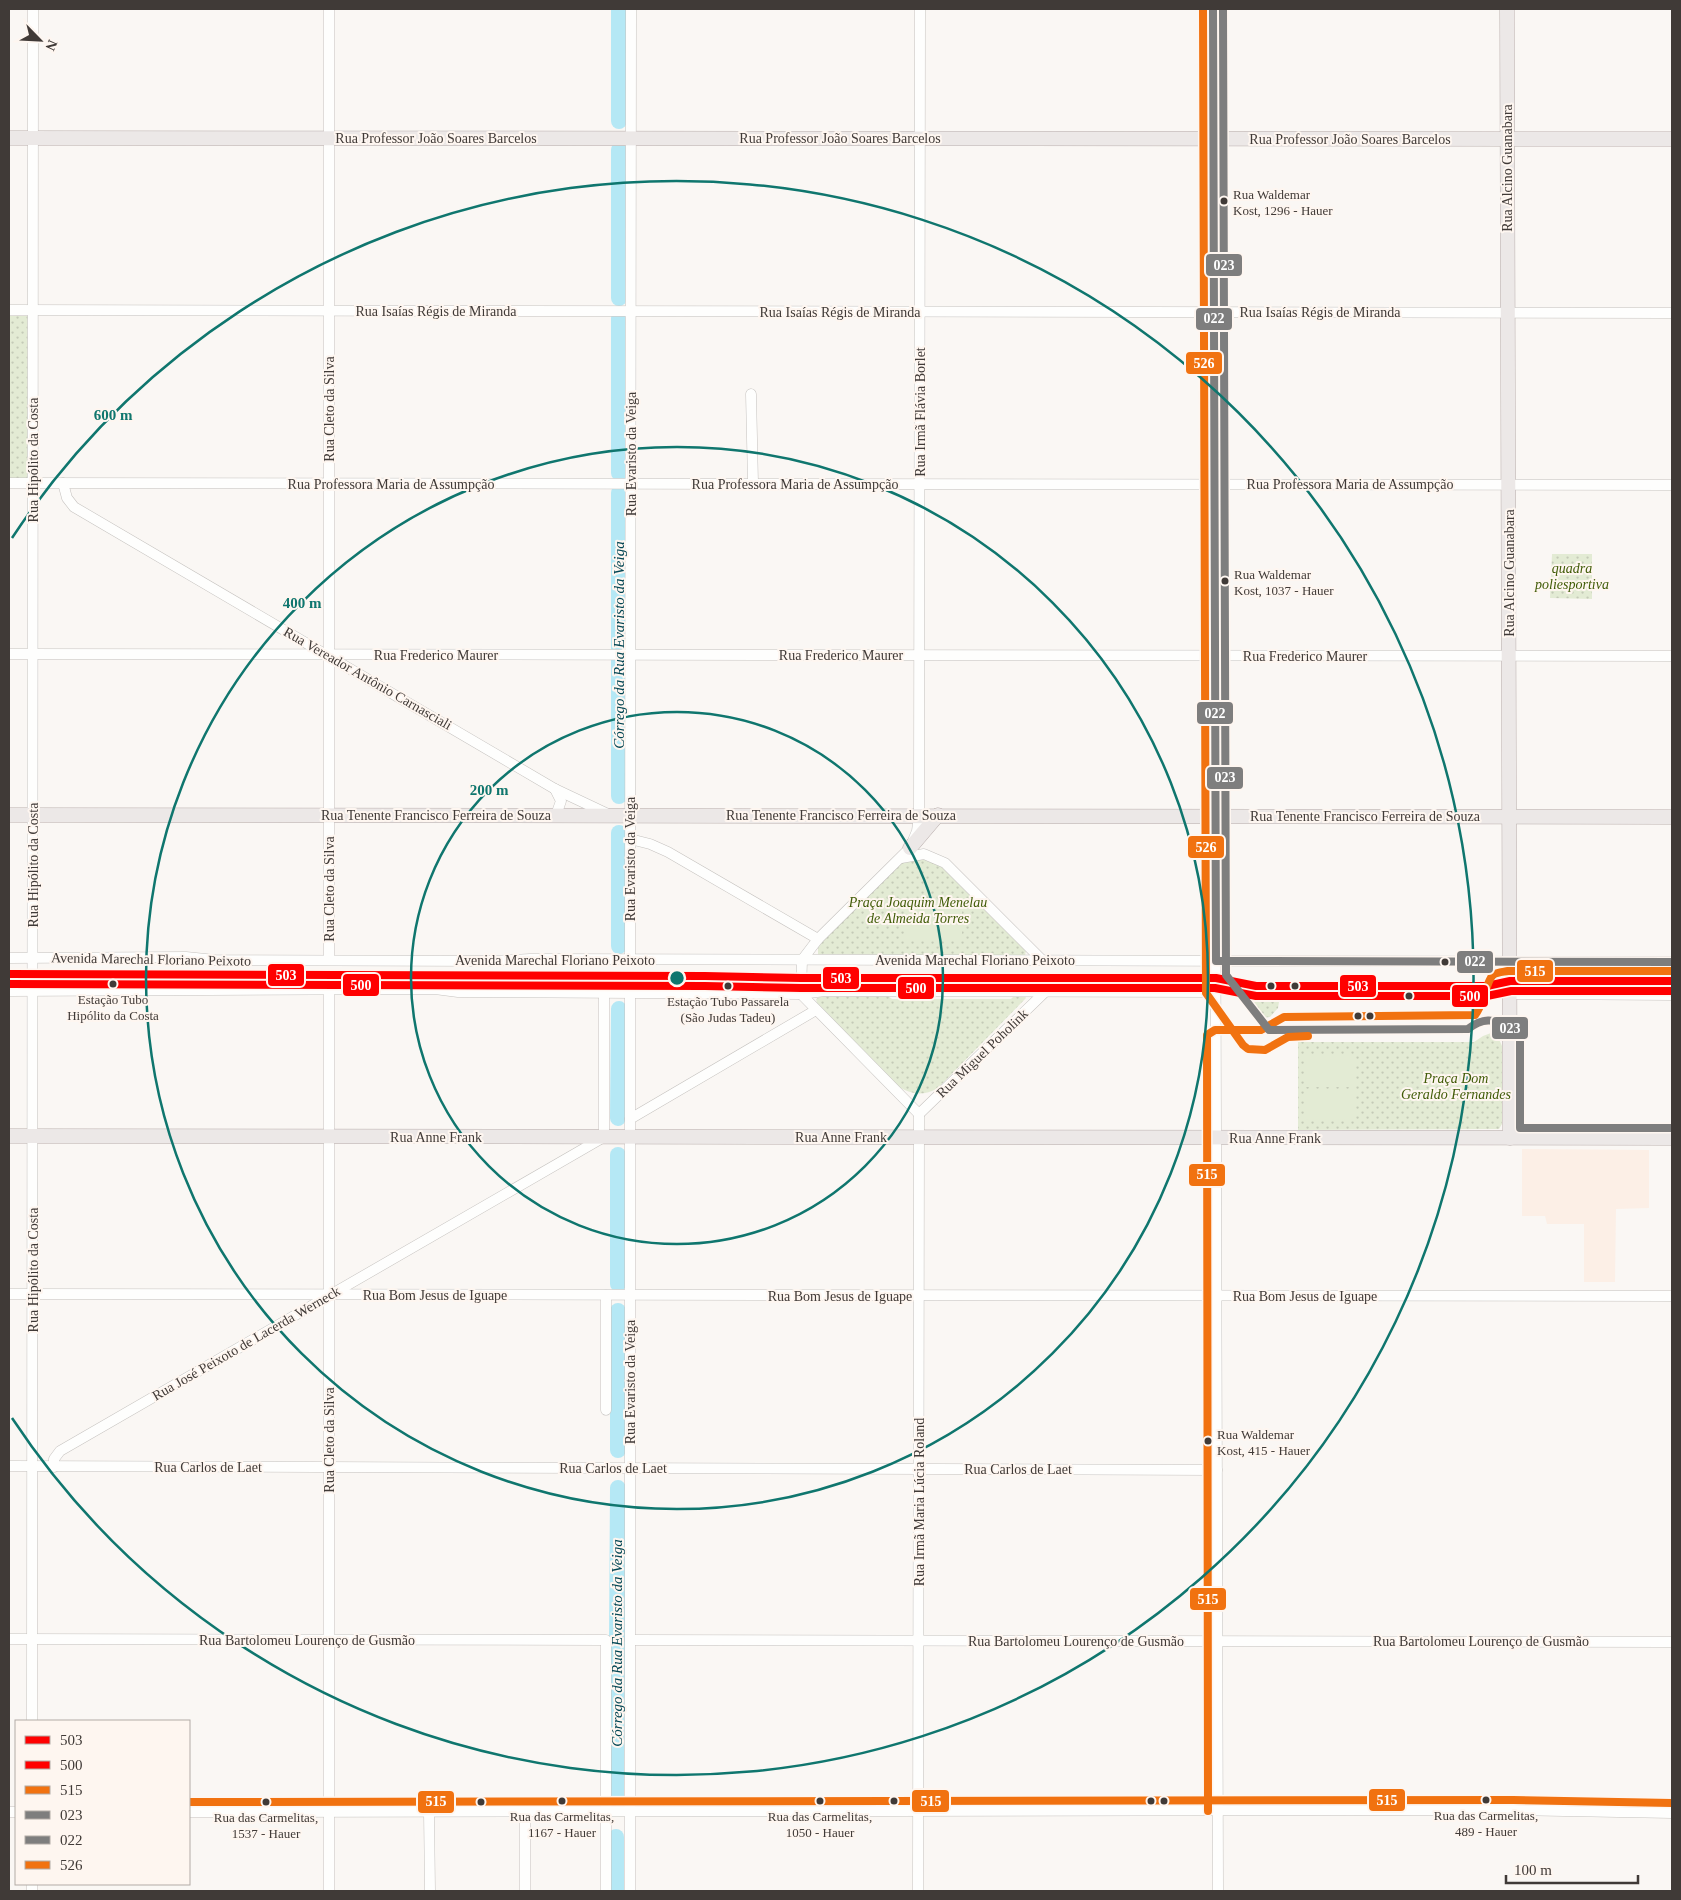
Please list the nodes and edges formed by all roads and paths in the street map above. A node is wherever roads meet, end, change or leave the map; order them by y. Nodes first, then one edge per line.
1 (33, 9) edge
2 (329, 9) edge
3 (631, 9) edge
4 (920, 9) edge
5 (1214, 9) edge
6 (1507, 9) edge
7 (9, 138) edge
8 (33, 138) junction
9 (329, 138) junction
10 (631, 138) junction
11 (920, 138) junction
12 (1214, 139) junction
13 (1507, 139) junction
14 (1672, 139) edge
15 (9, 310) edge
16 (33, 310) junction
17 (329, 311) junction
18 (631, 311) junction
19 (920, 312) junction
20 (1214, 312) junction
21 (1508, 313) junction
22 (1672, 313) edge
23 (751, 394) dead end
24 (9, 483) edge
25 (33, 483) junction
26 (63, 483) junction
27 (329, 484) junction
28 (631, 484) junction
29 (753, 484) junction
30 (920, 484) junction
31 (1215, 484) junction
32 (1508, 485) junction
33 (1672, 485) edge
34 (9, 654) edge
35 (33, 654) junction
36 (329, 655) junction
37 (627, 655) junction
38 (920, 655) junction
39 (1215, 656) junction
40 (1509, 656) junction
41 (1672, 656) edge
42 (555, 788) junction
43 (9, 814) edge
44 (33, 814) junction
45 (329, 815) junction
46 (556, 815) junction
47 (610, 815) junction
48 (630, 815) junction
49 (919, 815) junction
50 (938, 815) junction
51 (1216, 816) junction
52 (1510, 816) junction
53 (1672, 817) edge
54 (630, 839) junction
55 (910, 848) junction
56 (900, 858) junction
57 (818, 939) junction
58 (9, 958) edge
59 (33, 958) junction
60 (630, 959) junction
61 (329, 960) junction
62 (802, 960) junction
63 (1042, 960) junction
64 (1216, 961) junction
65 (1510, 962) junction
66 (1672, 962) edge
67 (329, 990) junction
68 (9, 991) edge
69 (33, 991) junction
70 (1045, 992) junction
71 (1216, 992) junction
72 (604, 993) junction
73 (630, 993) junction
74 (801, 994) junction
75 (1510, 994) junction
76 (1672, 994) edge
77 (816, 1010) junction
78 (919, 1114) junction
79 (630, 1118) junction
80 (9, 1136) edge
81 (33, 1136) junction
82 (329, 1136) junction
83 (604, 1137) junction
84 (630, 1137) junction
85 (919, 1137) junction
86 (1216, 1138) junction
87 (1510, 1138) junction
88 (1672, 1138) edge
89 (9, 1294) edge
90 (33, 1294) junction
91 (329, 1295) junction
92 (606, 1295) junction
93 (630, 1295) junction
94 (919, 1296) junction
95 (1217, 1296) junction
96 (1672, 1296) edge
97 (606, 1410) dead end
98 (9, 1466) edge
99 (32, 1466) junction
100 (54, 1467) junction
101 (329, 1467) junction
102 (630, 1468) junction
103 (919, 1469) junction
104 (1217, 1470) junction
105 (9, 1639) edge
106 (32, 1639) junction
107 (329, 1640) junction
108 (630, 1640) junction
109 (918, 1640) junction
110 (1218, 1641) junction
111 (1672, 1642) edge
112 (32, 1720) edge
113 (918, 1811) junction
114 (1218, 1811) junction
115 (190, 1812) edge
116 (329, 1812) junction
117 (429, 1812) junction
118 (525, 1812) junction
119 (606, 1812) junction
120 (630, 1812) junction
121 (1672, 1813) edge
122 (329, 1891) edge
123 (430, 1891) edge
124 (525, 1891) edge
125 (606, 1891) edge
126 (630, 1891) edge
127 (918, 1891) edge
128 (1218, 1891) edge

1 - 8 street, Rua Hipólito da Costa
2 - 9 street, Rua Cleto da Silva
3 - 10 street, Rua Evaristo da Veiga
4 - 11 street, Rua Irmã Flávia Borlet
5 - 12 street
6 - 13 main road, Rua Alcino Guanabara
7 - 8 main road, Rua Professor João Soares Barcelos
8 - 9 main road, Rua Professor João Soares Barcelos
8 - 16 street, Rua Hipólito da Costa
9 - 10 main road, Rua Professor João Soares Barcelos
9 - 17 street, Rua Cleto da Silva
10 - 11 main road, Rua Professor João Soares Barcelos
10 - 18 street, Rua Evaristo da Veiga
11 - 12 main road, Rua Professor João Soares Barcelos
11 - 19 street, Rua Irmã Flávia Borlet
12 - 13 main road, Rua Professor João Soares Barcelos
12 - 20 street
13 - 14 main road, Rua Professor João Soares Barcelos
13 - 21 main road, Rua Alcino Guanabara
15 - 16 street, Rua Isaías Régis de Miranda
16 - 17 street, Rua Isaías Régis de Miranda
16 - 25 street, Rua Hipólito da Costa
17 - 18 street, Rua Isaías Régis de Miranda
17 - 27 street, Rua Cleto da Silva
18 - 19 street, Rua Isaías Régis de Miranda
18 - 28 street, Rua Evaristo da Veiga
19 - 20 street, Rua Isaías Régis de Miranda
19 - 30 street, Rua Irmã Flávia Borlet
20 - 21 street, Rua Isaías Régis de Miranda
20 - 31 street
21 - 22 street, Rua Isaías Régis de Miranda
21 - 32 main road, Rua Alcino Guanabara
23 - 29 street
24 - 25 street, Rua Professora Maria de Assumpção
25 - 26 street, Rua Professora Maria de Assumpção
25 - 35 street, Rua Hipólito da Costa
26 - 27 street, Rua Professora Maria de Assumpção
26 - 36 street, Rua Vereador Antônio Carnasciali
27 - 28 street, Rua Professora Maria de Assumpção
27 - 36 street, Rua Cleto da Silva
28 - 29 street, Rua Professora Maria de Assumpção
28 - 37 street, Rua Evaristo da Veiga
29 - 30 street, Rua Professora Maria de Assumpção
30 - 31 street, Rua Professora Maria de Assumpção
30 - 38 street, Rua Irmã Flávia Borlet
31 - 32 street, Rua Professora Maria de Assumpção
31 - 39 street
32 - 33 street, Rua Professora Maria de Assumpção
32 - 40 main road, Rua Alcino Guanabara
34 - 35 street, Rua Frederico Maurer
35 - 36 street, Rua Frederico Maurer
35 - 44 street, Rua Hipólito da Costa
36 - 37 street, Rua Frederico Maurer
36 - 42 street, Rua Vereador Antônio Carnasciali
36 - 45 street, Rua Cleto da Silva
37 - 38 street, Rua Frederico Maurer
37 - 48 street, Rua Evaristo da Veiga
38 - 39 street, Rua Frederico Maurer
38 - 49 street, Rua Irmã Flávia Borlet
39 - 40 street, Rua Frederico Maurer
39 - 51 street
40 - 41 street, Rua Frederico Maurer
40 - 52 main road, Rua Alcino Guanabara
42 - 46 street
42 - 47 street, Rua Vereador Antônio Carnasciali
43 - 44 main road, Rua Tenente Francisco Ferreira de Souza
44 - 45 main road, Rua Tenente Francisco Ferreira de Souza
44 - 59 street, Rua Hipólito da Costa
45 - 46 main road, Rua Tenente Francisco Ferreira de Souza
45 - 61 street, Rua Cleto da Silva
46 - 47 main road, Rua Tenente Francisco Ferreira de Souza
47 - 48 main road, Rua Tenente Francisco Ferreira de Souza
48 - 49 main road, Rua Tenente Francisco Ferreira de Souza
48 - 54 street, Rua Evaristo da Veiga
49 - 50 main road, Rua Tenente Francisco Ferreira de Souza
49 - 55 street, Rua Irmã Flávia Borlet
50 - 51 main road, Rua Tenente Francisco Ferreira de Souza
50 - 55 main road
51 - 52 main road, Rua Tenente Francisco Ferreira de Souza
51 - 64 street
52 - 53 main road, Rua Tenente Francisco Ferreira de Souza
52 - 65 main road, Rua Alcino Guanabara
54 - 57 street
54 - 60 street, Rua Evaristo da Veiga
55 - 56 street
56 - 57 street
56 - 63 street
57 - 62 street
58 - 59 street, Avenida Marechal Floriano Peixoto
59 - 61 street, Avenida Marechal Floriano Peixoto
59 - 69 street, Rua Hipólito da Costa
60 - 61 street, Avenida Marechal Floriano Peixoto
60 - 62 street, Avenida Marechal Floriano Peixoto
62 - 63 street, Avenida Marechal Floriano Peixoto
62 - 74 street
63 - 64 street, Avenida Marechal Floriano Peixoto
64 - 65 street, Avenida Marechal Floriano Peixoto
64 - 71 street
65 - 66 street, Avenida Marechal Floriano Peixoto
65 - 75 main road, Rua Alcino Guanabara
67 - 69 street, Avenida Marechal Floriano Peixoto
67 - 72 street, Avenida Marechal Floriano Peixoto
67 - 82 street, Rua Cleto da Silva
68 - 69 street, Avenida Marechal Floriano Peixoto
69 - 81 street, Rua Hipólito da Costa
70 - 71 street, Avenida Marechal Floriano Peixoto
70 - 74 street, Avenida Marechal Floriano Peixoto
70 - 78 street, Rua Miguel Poholink
71 - 86 street
72 - 73 street, Avenida Marechal Floriano Peixoto
72 - 83 street
73 - 74 street, Avenida Marechal Floriano Peixoto
73 - 79 street, Rua Evaristo da Veiga
74 - 77 street
75 - 76 street
75 - 87 main road, Rua Alcino Guanabara
77 - 78 street
77 - 79 street
78 - 85 street, Rua Irmã Maria Lúcia Roland
79 - 84 street, Rua Evaristo da Veiga
80 - 81 main road, Rua Anne Frank
81 - 82 main road, Rua Anne Frank
81 - 90 street, Rua Hipólito da Costa
82 - 83 main road, Rua Anne Frank
82 - 91 street, Rua Cleto da Silva
83 - 84 main road, Rua Anne Frank
83 - 91 street, Rua José Peixoto de Lacerda Werneck
84 - 85 main road, Rua Anne Frank
84 - 93 street, Rua Evaristo da Veiga
85 - 86 main road, Rua Anne Frank
85 - 94 street, Rua Irmã Maria Lúcia Roland
86 - 87 main road, Rua Anne Frank
86 - 95 street
87 - 88 main road, Rua Anne Frank
89 - 90 street, Rua Bom Jesus de Iguape
90 - 91 street, Rua Bom Jesus de Iguape
90 - 99 street, Rua Hipólito da Costa
91 - 92 street, Rua Bom Jesus de Iguape
91 - 100 street, Rua José Peixoto de Lacerda Werneck
91 - 101 street, Rua Cleto da Silva
92 - 93 street, Rua Bom Jesus de Iguape
92 - 97 street, Rua Evaristo da Veiga
93 - 94 street, Rua Bom Jesus de Iguape
93 - 102 street, Rua Evaristo da Veiga
94 - 95 street, Rua Bom Jesus de Iguape
94 - 103 street, Rua Irmã Maria Lúcia Roland
95 - 96 street, Rua Bom Jesus de Iguape
95 - 104 street
98 - 99 street, Rua Carlos de Laet
99 - 100 street, Rua Carlos de Laet
99 - 106 street, Rua Hipólito da Costa
100 - 101 street, Rua Carlos de Laet
101 - 102 street, Rua Carlos de Laet
101 - 107 street, Rua Cleto da Silva
102 - 103 street, Rua Carlos de Laet
102 - 108 street, Rua Evaristo da Veiga
103 - 104 street, Rua Carlos de Laet
103 - 109 street, Rua Irmã Maria Lúcia Roland
104 - 110 street
105 - 106 street, Rua Bartolomeu Lourenço de Gusmão
106 - 107 street, Rua Bartolomeu Lourenço de Gusmão
106 - 112 street, Rua Hipólito da Costa
107 - 116 street, Rua Cleto da Silva
107 - 119 street, Rua Bartolomeu Lourenço de Gusmão
108 - 109 street, Rua Bartolomeu Lourenço de Gusmão
108 - 120 street, Rua Evaristo da Veiga
109 - 110 street, Rua Bartolomeu Lourenço de Gusmão
109 - 113 street, Rua Irmã Maria Lúcia Roland
110 - 111 street, Rua Bartolomeu Lourenço de Gusmão
110 - 114 street
113 - 114 street
113 - 120 street
113 - 127 street, Rua Irmã Maria Lúcia Roland
114 - 121 street
114 - 128 street
115 - 116 street
116 - 117 street
116 - 122 street, Rua Cleto da Silva
117 - 118 street
117 - 123 street
118 - 119 street
118 - 124 street
119 - 120 street
119 - 125 street
120 - 126 street, Rua Evaristo da Veiga

